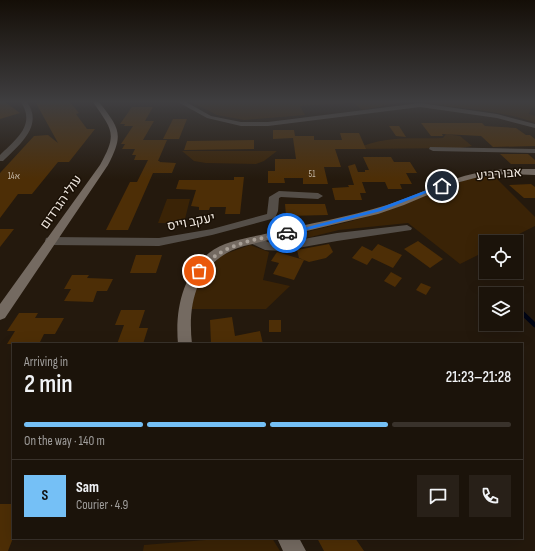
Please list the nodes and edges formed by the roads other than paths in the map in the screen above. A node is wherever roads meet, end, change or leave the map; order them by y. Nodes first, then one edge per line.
1 (28, 128) edge
2 (113, 128) edge
3 (433, 149) dead end
4 (535, 151) edge
5 (0, 159) edge
6 (535, 172) edge
7 (318, 196) dead end
8 (407, 228) dead end
9 (254, 240) junction
10 (50, 241) junction
11 (0, 314) edge
12 (185, 343) edge
13 (288, 539) edge
14 (295, 551) edge

1 - 5 street
2 - 10 street, עולי הגרדום
3 - 4 street
6 - 9 street, אבו רביע
7 - 10 street, יעקב וייס
8 - 9 street
9 - 12 street, אבו רביע
10 - 11 street, עולי הגרדום
13 - 14 street

